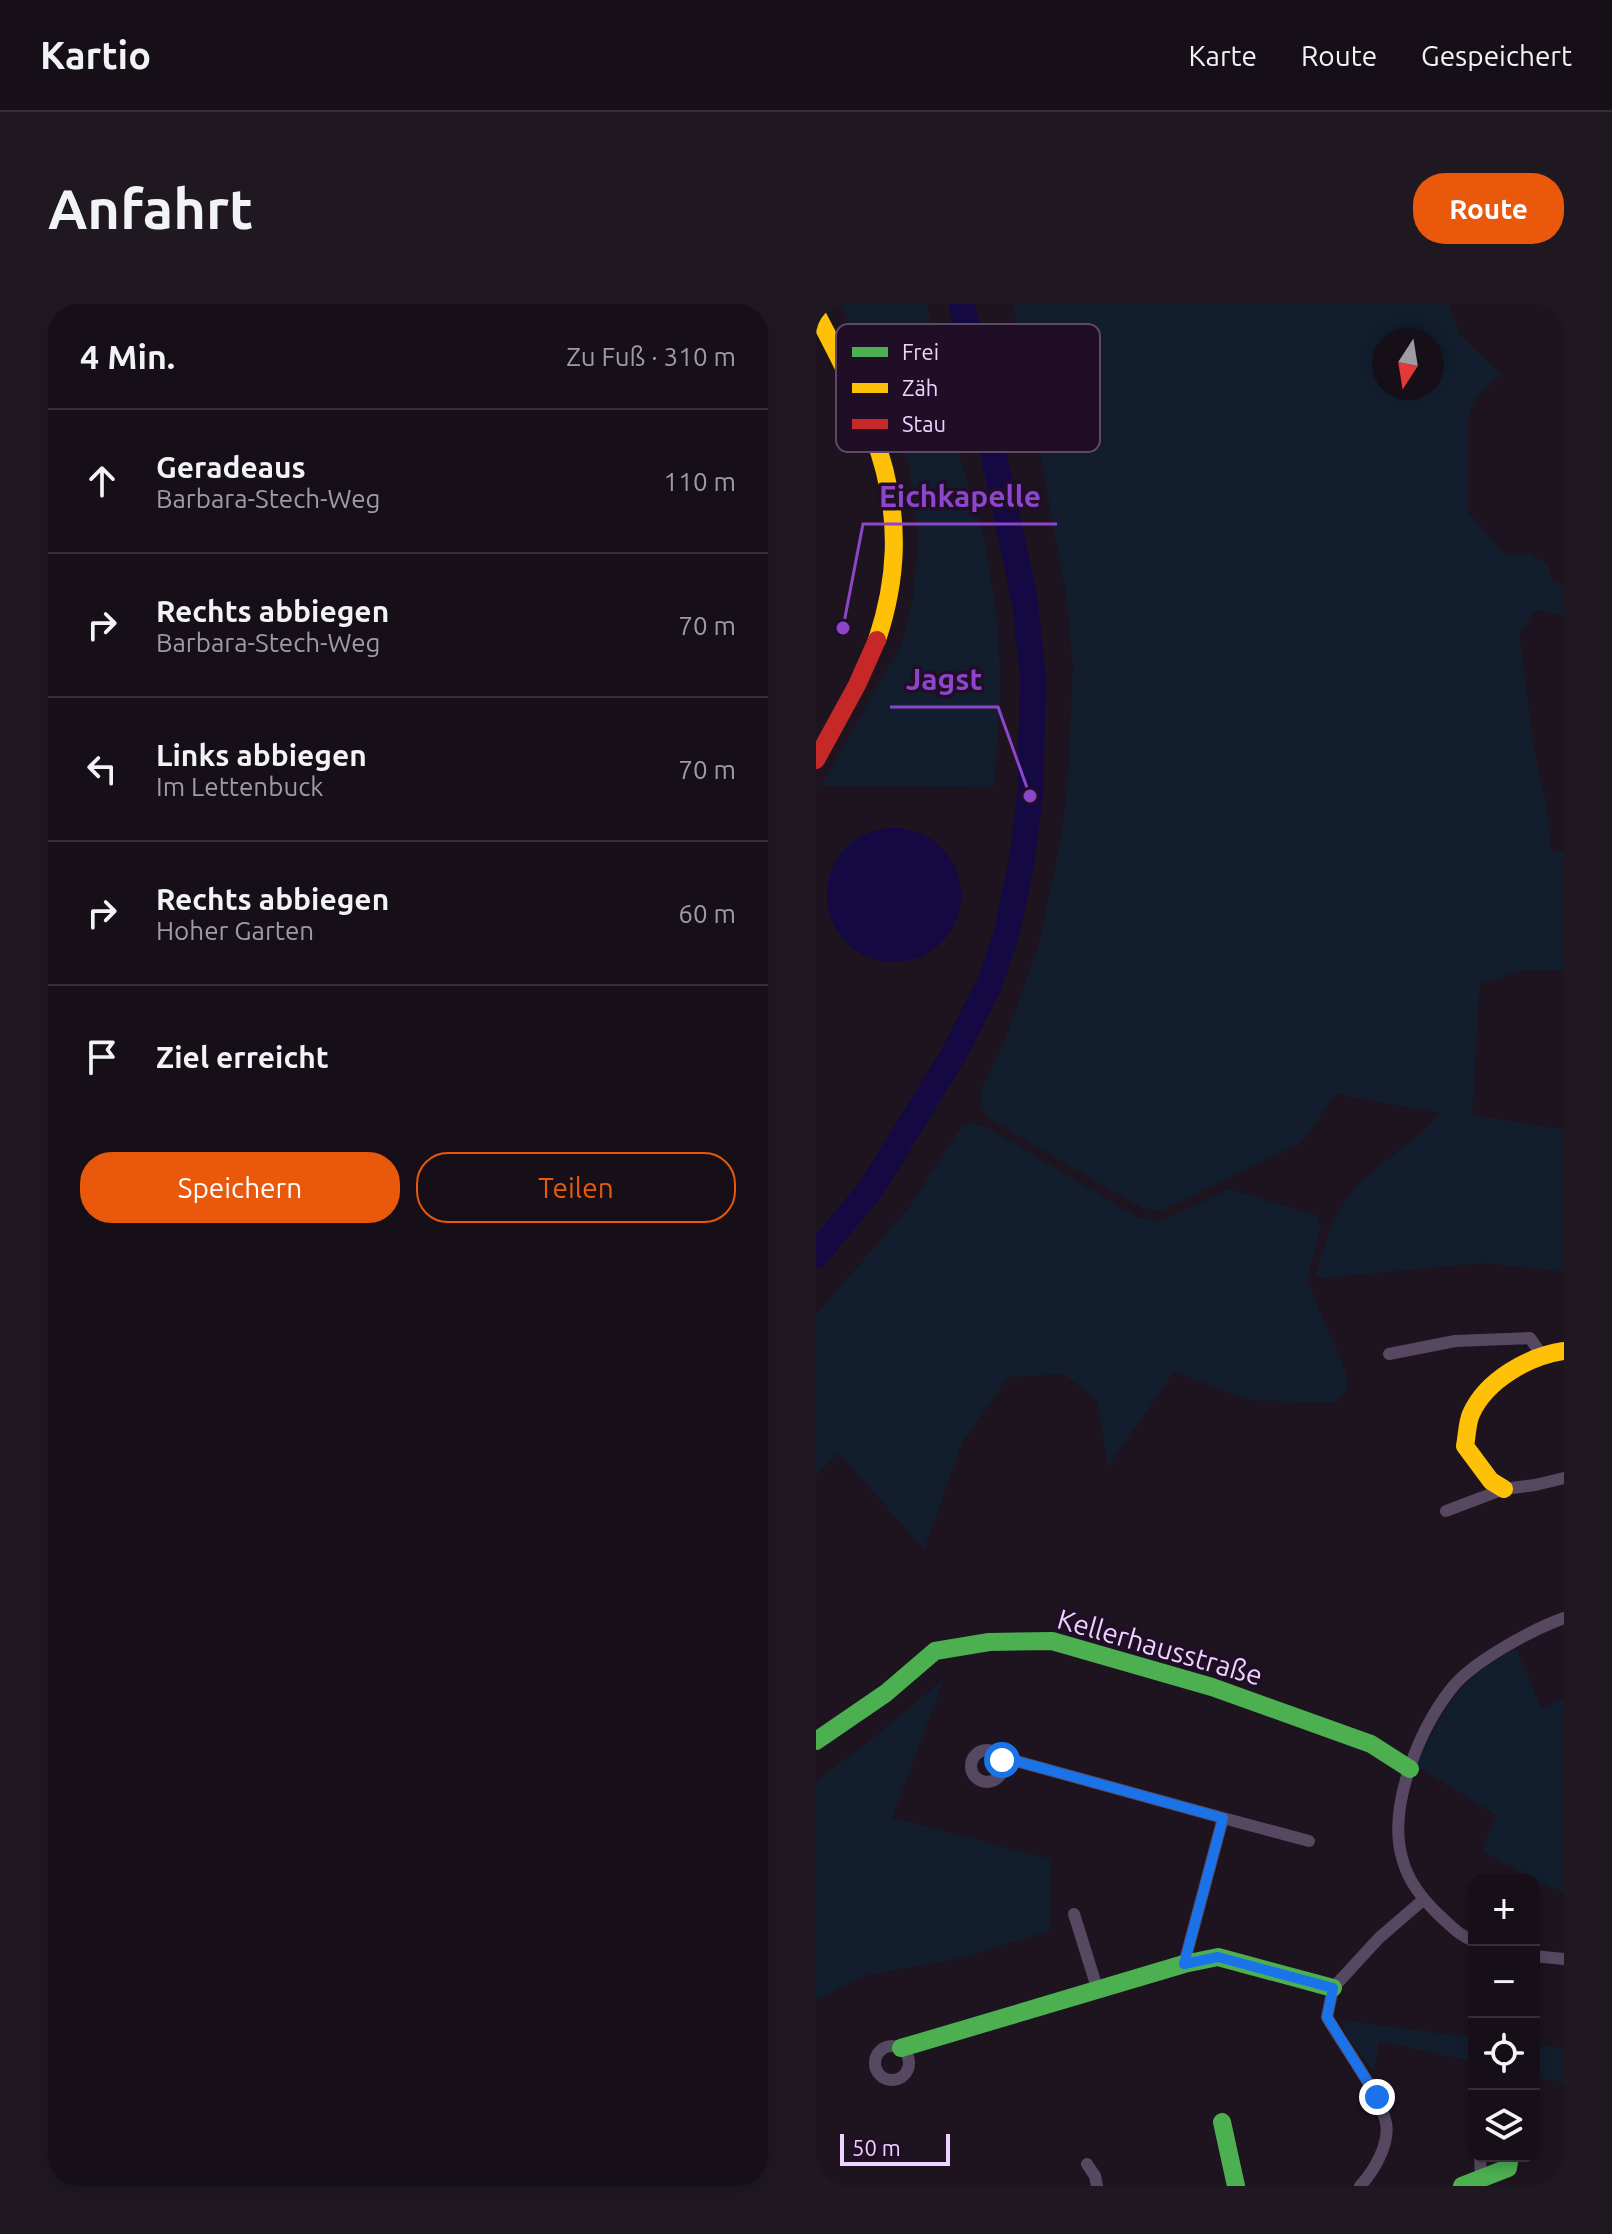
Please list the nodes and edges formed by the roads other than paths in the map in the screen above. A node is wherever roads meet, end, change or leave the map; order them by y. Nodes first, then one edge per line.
1 (816, 313) edge
2 (836, 351) edge
3 (880, 452) edge
4 (816, 760) edge
5 (1564, 1351) edge
6 (1389, 1354) dead end
7 (1541, 1354) junction
8 (1564, 1478) edge
9 (1504, 1489) junction
10 (1446, 1511) dead end
11 (1564, 1618) edge
12 (816, 1741) edge
13 (998, 1756) dead end
14 (1410, 1769) junction
15 (1223, 1818) junction
16 (1309, 1841) dead end
17 (1423, 1900) junction
18 (1074, 1914) dead end
19 (1468, 1939) edge
20 (1540, 1957) edge
21 (1564, 1959) edge
22 (1184, 1964) junction
23 (1333, 1988) junction
24 (1098, 1991) junction
25 (901, 2048) dead end
26 (1222, 2122) dead end
27 (1480, 2162) edge
28 (1509, 2162) edge
29 (1087, 2164) dead end
30 (1481, 2178) junction
31 (1364, 2185) edge
32 (1097, 2186) edge
33 (1236, 2186) edge
34 (1462, 2186) edge

1 - 2 street
3 - 4 street
5 - 7 street
6 - 7 street
7 - 9 street
8 - 9 street
9 - 10 street
11 - 14 street
12 - 14 street, Kellerhausstraße
13 - 15 street
14 - 17 street
15 - 16 street
15 - 22 street
17 - 19 street
17 - 23 street
18 - 24 street
20 - 21 street
22 - 23 street
22 - 24 street
23 - 31 street
24 - 25 street
26 - 33 street
27 - 30 street
28 - 30 street
29 - 32 street
30 - 34 street

